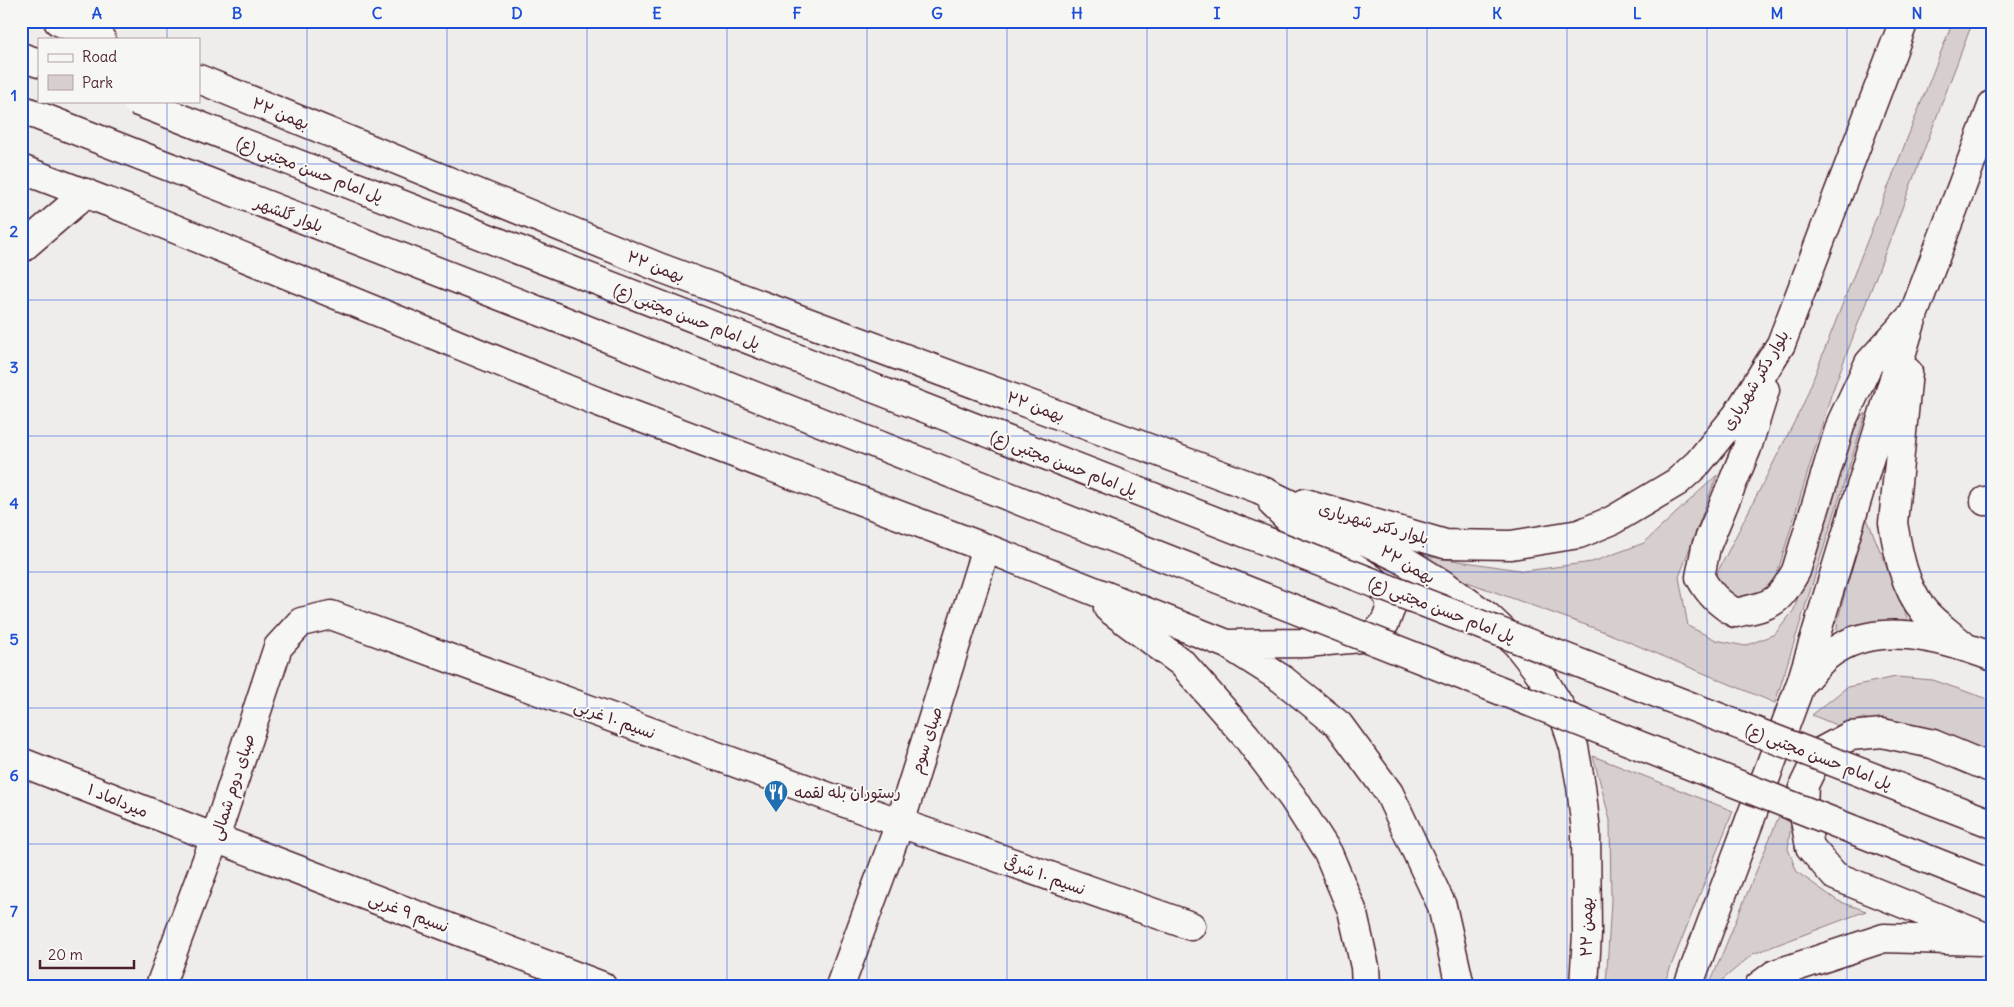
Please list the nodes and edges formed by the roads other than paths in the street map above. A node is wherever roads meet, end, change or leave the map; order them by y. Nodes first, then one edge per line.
1 (58, 21) edge
2 (1904, 21) edge
3 (99, 38) edge
4 (21, 57) edge
5 (38, 63) edge
6 (200, 79) edge
7 (139, 102) edge
8 (1993, 104) edge
9 (21, 109) edge
10 (21, 169) edge
11 (86, 193) junction
12 (21, 249) edge
13 (1914, 313) junction
14 (1781, 344) junction
15 (1259, 490) junction
16 (986, 548) junction
17 (1079, 586) junction
18 (331, 614) joint
19 (1227, 644) junction
20 (1965, 647) junction
21 (1993, 658) edge
22 (1801, 683) junction
23 (21, 762) edge
24 (1993, 768) edge
25 (900, 823) junction
26 (1993, 824) edge
27 (215, 838) junction
28 (1993, 885) edge
29 (1191, 926) dead end
30 (1993, 941) edge
31 (160, 986) edge
32 (602, 986) edge
33 (840, 986) edge
34 (1366, 986) edge
35 (1460, 986) edge
36 (1584, 986) edge
37 (1688, 986) edge
38 (1759, 986) edge

1 - 3 main road
2 - 14 main road, بلوار دکتر شهریاری
4 - 5 main road
6 - 15 main road, ۲۲ بهمن
7 - 26 main road, پل امام حسن مجتبی (ع), bridge
8 - 13 main road
9 - 28 main road, بلوار گلشهر, bridge
10 - 11 main road
11 - 12 main road
11 - 16 main road
13 - 14 main road
13 - 20 main road
13 - 22 main road
14 - 15 main road, بلوار دکتر شهریاری
15 - 19 main road
15 - 36 main road, ۲۲ بهمن
16 - 17 main road
16 - 25 main road, صبای سوم
17 - 19 main road
17 - 34 main road
18 - 25 main road, نسیم ۱۰ غربی
18 - 27 main road, صبای دوم شمالی
19 - 35 main road
20 - 21 main road
20 - 22 main road
22 - 37 main road
23 - 27 main road, میرداماد ۱
24 - 30 main road
25 - 29 main road, نسیم ۱۰ شرقی
25 - 33 main road, صبای سوم
27 - 31 main road, صبای دوم شمالی
27 - 32 main road, نسیم ۹ غربی
30 - 38 main road

